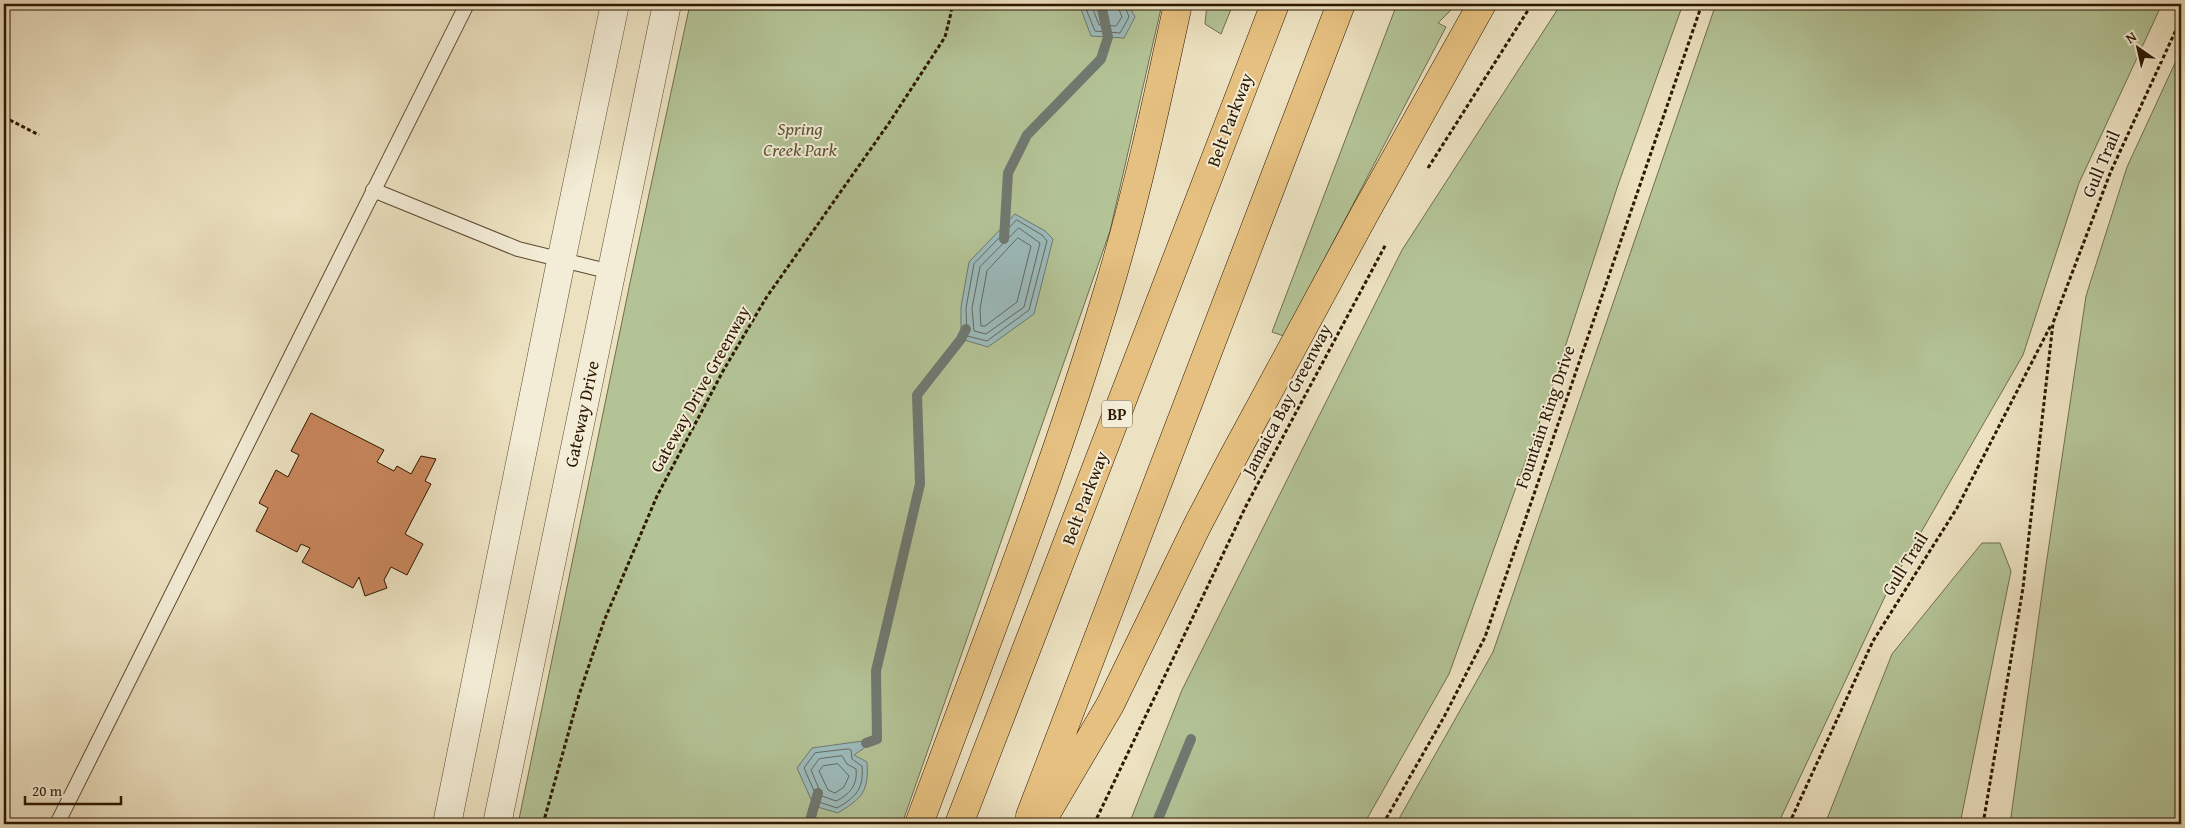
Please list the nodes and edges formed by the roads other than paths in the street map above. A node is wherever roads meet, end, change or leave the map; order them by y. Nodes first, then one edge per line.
1 (467, 4) edge
2 (615, 4) edge
3 (667, 4) edge
4 (1178, 4) edge
5 (1275, 4) edge
6 (1341, 4) edge
7 (1482, 4) edge
8 (373, 190) junction
9 (561, 261) junction
10 (611, 272) junction
11 (57, 824) edge
12 (447, 824) edge
13 (498, 824) edge
14 (919, 824) edge
15 (959, 824) edge
16 (1027, 824) edge
17 (1040, 824) edge

1 - 8 lane
2 - 9 street
3 - 10 street, Gateway Drive
4 - 14 highway
5 - 15 highway, Belt Parkway / BP
6 - 16 highway
7 - 17 highway
8 - 9 lane
8 - 11 lane
9 - 10 lane
9 - 12 street
10 - 13 street, Gateway Drive

